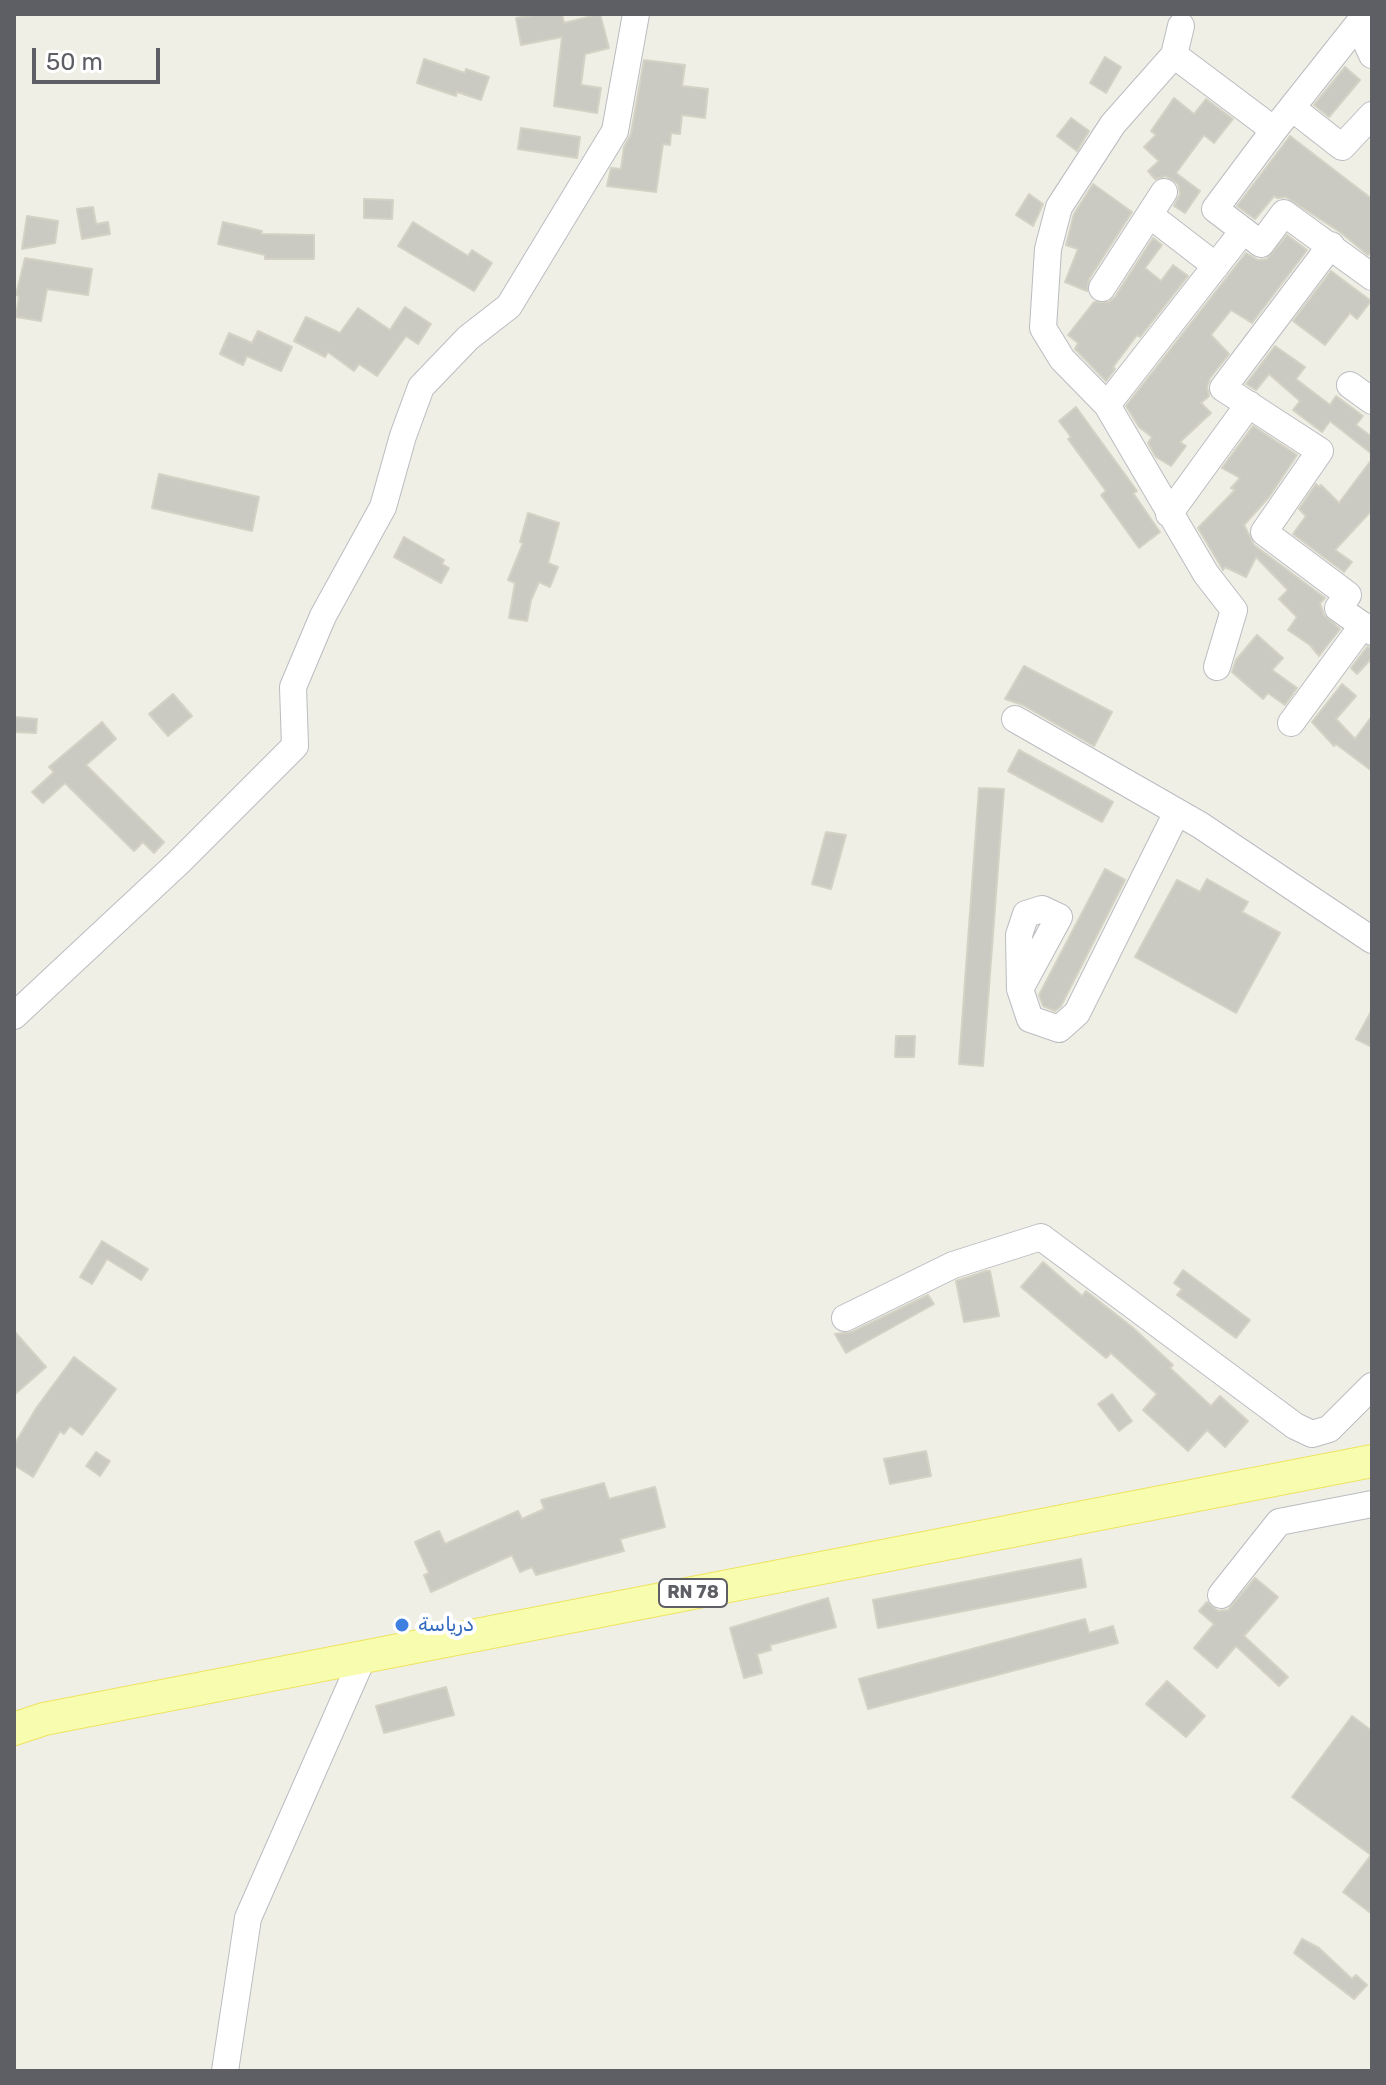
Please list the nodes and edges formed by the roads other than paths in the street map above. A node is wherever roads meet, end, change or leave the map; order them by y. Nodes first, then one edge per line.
1 (636, 14) edge
2 (1362, 19) edge
3 (1181, 26) dead end
4 (1371, 52) edge
5 (1174, 55) junction
6 (1292, 108) junction
7 (1372, 115) edge
8 (1274, 130) junction
9 (1164, 192) dead end
10 (1151, 216) junction
11 (1243, 231) junction
12 (1331, 245) junction
13 (1216, 266) junction
14 (1372, 277) edge
15 (1102, 288) dead end
16 (1350, 385) dead end
17 (1372, 401) edge
18 (1249, 404) junction
19 (1107, 405) junction
20 (1169, 514) junction
21 (1368, 629) edge
22 (1217, 667) dead end
23 (1015, 719) dead end
24 (1291, 723) dead end
25 (1177, 812) junction
26 (1372, 940) edge
27 (1020, 989) dead end
28 (14, 1016) edge
29 (845, 1318) dead end
30 (1372, 1386) edge
31 (1372, 1461) edge
32 (1372, 1504) edge
33 (1221, 1595) dead end
34 (363, 1657) junction
35 (14, 1729) edge
36 (225, 2071) edge

1 - 28 street
2 - 4 street
2 - 6 street
3 - 5 street
5 - 8 street
5 - 19 street
6 - 7 street
6 - 8 street
8 - 11 street
9 - 10 street
10 - 13 street
10 - 15 street
11 - 12 street
11 - 13 street
12 - 14 street
12 - 18 street
13 - 19 street
16 - 17 street
18 - 20 street
18 - 21 street
19 - 20 street
20 - 22 street
21 - 24 street
23 - 25 street
25 - 26 street
25 - 27 street
29 - 30 street
31 - 34 main road, RN 78
32 - 33 street
34 - 35 main road, RN 78
34 - 36 street

